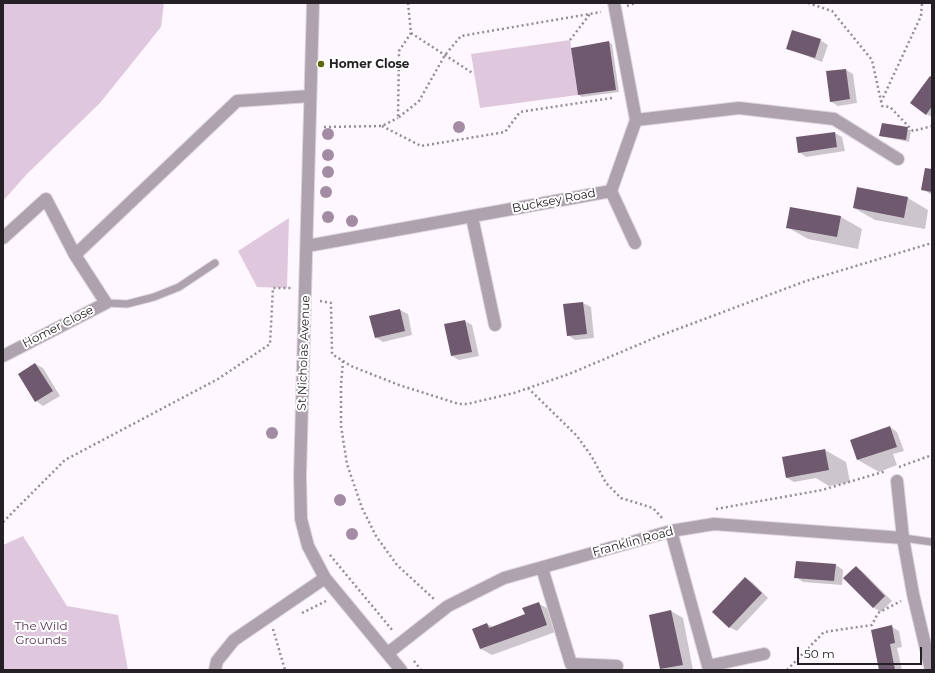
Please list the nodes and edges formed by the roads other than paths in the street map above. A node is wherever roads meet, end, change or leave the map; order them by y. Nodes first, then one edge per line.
1 (313, 3) edge
2 (614, 6) edge
3 (310, 96) junction
4 (636, 120) junction
5 (898, 159) dead end
6 (610, 191) junction
7 (472, 217) junction
8 (3, 238) edge
9 (635, 243) dead end
10 (307, 246) junction
11 (75, 255) junction
12 (215, 263) dead end
13 (106, 303) junction
14 (495, 325) dead end
15 (3, 356) edge
16 (897, 481) dead end
17 (671, 531) junction
18 (903, 538) junction
19 (932, 542) edge
20 (542, 568) junction
21 (325, 578) junction
22 (388, 653) junction
23 (764, 654) dead end
24 (617, 666) dead end
25 (215, 670) edge
26 (401, 670) edge
27 (931, 670) edge

1 - 3 street, St Nicholas Avenue
2 - 4 street
3 - 10 street, St Nicholas Avenue
3 - 11 street
4 - 5 street
4 - 6 street, Bucksey Road
6 - 7 street, Bucksey Road
6 - 9 street
7 - 10 street, Bucksey Road
7 - 14 street
8 - 11 street, Homer Close
10 - 21 street, St Nicholas Avenue
11 - 13 street, Homer Close
12 - 13 lane
13 - 15 street, Homer Close
16 - 18 street
17 - 18 street, Franklin Road
17 - 20 street, Franklin Road
17 - 23 street
18 - 19 lane
18 - 27 street
20 - 22 street, Franklin Road
20 - 24 street
21 - 22 street, St Nicholas Avenue
21 - 25 street
22 - 26 street, St Nicholas Avenue

